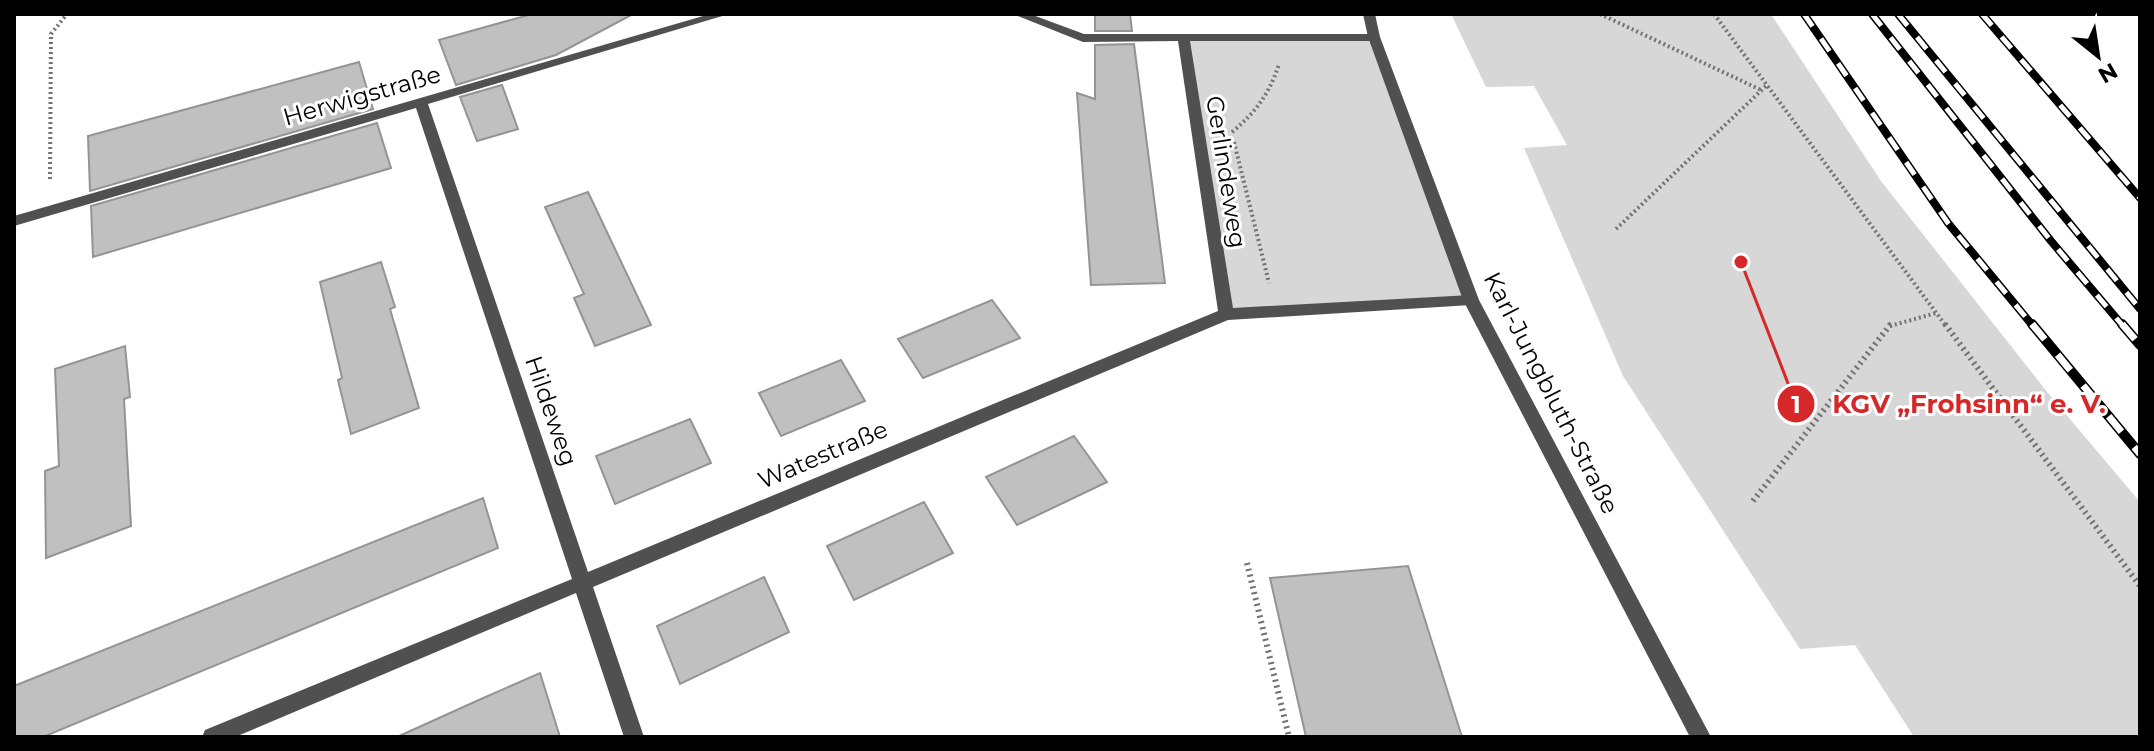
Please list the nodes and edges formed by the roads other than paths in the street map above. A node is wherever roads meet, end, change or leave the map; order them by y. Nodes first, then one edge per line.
1 (723, 14) edge
2 (1019, 14) edge
3 (1369, 14) edge
4 (1183, 37) junction
5 (1374, 37) junction
6 (420, 101) junction
7 (14, 221) edge
8 (1471, 300) junction
9 (1226, 314) junction
10 (583, 580) junction
11 (212, 737) edge
12 (634, 737) edge
13 (1701, 737) edge

1 - 6 street, Herwigstraße
2 - 4 street
3 - 5 street, Karl-Jungbluth-Straße
4 - 5 street
4 - 9 street, Gerlindeweg
5 - 8 street, Karl-Jungbluth-Straße
6 - 7 street, Herwigstraße
6 - 10 street, Hildeweg
8 - 9 street, Watestraße
8 - 13 street, Karl-Jungbluth-Straße
9 - 10 street, Watestraße
10 - 11 street, Watestraße
10 - 12 street, Hildeweg

